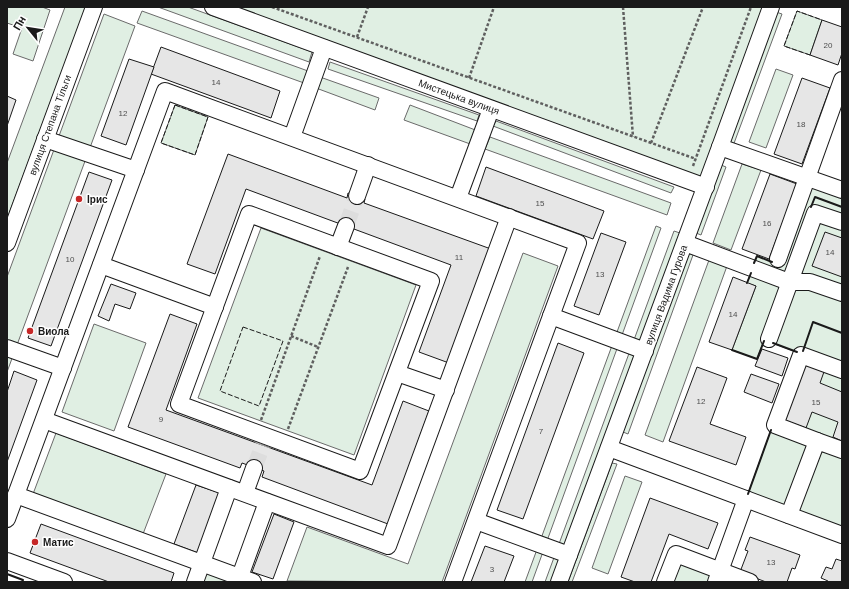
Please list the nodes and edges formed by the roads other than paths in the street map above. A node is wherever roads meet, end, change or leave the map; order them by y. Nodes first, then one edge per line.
1 (94, 7) edge
2 (213, 7) edge
3 (771, 7) edge
4 (324, 48) junction
5 (842, 80) edge
6 (491, 108) junction
7 (292, 137) junction
8 (45, 139) junction
9 (720, 147) junction
10 (368, 165) junction
11 (136, 170) junction
12 (807, 178) junction
13 (706, 187) junction
14 (842, 190) edge
15 (357, 196) tunnel mouth
16 (458, 198) junction
17 (510, 217) junction
18 (842, 222) edge
19 (346, 226) tunnel mouth
20 (7, 242) edge
21 (685, 243) junction
22 (332, 244) junction
23 (778, 259) dead end
24 (101, 265) junction
25 (789, 282) junction
26 (842, 293) edge
27 (215, 307) junction
28 (551, 316) junction
29 (769, 339) dead end
30 (7, 348) edge
31 (645, 351) junction
32 (63, 368) junction
33 (842, 370) edge
34 (397, 373) junction
35 (446, 390) junction
36 (44, 420) junction
37 (816, 441) junction
38 (609, 448) junction
39 (842, 450) edge
40 (254, 468) tunnel mouth
41 (230, 488) junction
42 (245, 493) junction
43 (16, 495) junction
44 (746, 500) junction
45 (267, 502) junction
46 (788, 515) junction
47 (7, 519) edge
48 (476, 521) junction
49 (842, 536) edge
50 (569, 555) junction
51 (7, 561) edge
52 (202, 563) junction
53 (718, 576) edge
54 (243, 580) edge
55 (64, 582) edge
56 (195, 582) edge
57 (453, 582) edge
58 (559, 582) edge
59 (666, 582) edge
60 (750, 582) edge

1 - 8 street, вулиця Степана Тільги
2 - 4 street, Мистецька вулиця
3 - 9 street, вулиця Вадима Гурова
4 - 6 street, Мистецька вулиця
4 - 7 street
5 - 12 street
6 - 13 street, Мистецька вулиця
6 - 16 street
7 - 10 street
7 - 11 street
8 - 11 street
8 - 20 street, вулиця Степана Тільги
9 - 12 street
9 - 13 street, вулиця Вадима Гурова
10 - 15 street
10 - 16 street
11 - 24 street
12 - 14 street
12 - 23 street
13 - 21 street, вулиця Вадима Гурова
16 - 17 street
17 - 28 street
17 - 35 street
18 - 25 street
19 - 22 street
21 - 25 street
21 - 31 street, вулиця Вадима Гурова
22 - 27 street
22 - 34 street
24 - 27 street
24 - 32 street
25 - 26 street
25 - 29 street
27 - 34 street
28 - 31 street
28 - 48 street
30 - 32 street
31 - 38 street, вулиця Вадима Гурова
32 - 36 street
33 - 37 street
34 - 35 street
35 - 45 street
36 - 41 street
36 - 43 street
37 - 39 street
37 - 46 street
38 - 44 street
38 - 50 street, вулиця Вадима Гурова
40 - 42 street
41 - 42 street
41 - 52 street
42 - 45 street
43 - 47 street
43 - 52 street
44 - 46 street
44 - 53 street
45 - 54 street
46 - 49 street
48 - 50 street
48 - 57 street
50 - 58 street, вулиця Вадима Гурова
51 - 55 street
52 - 54 street
52 - 56 street
53 - 59 street
53 - 60 street

